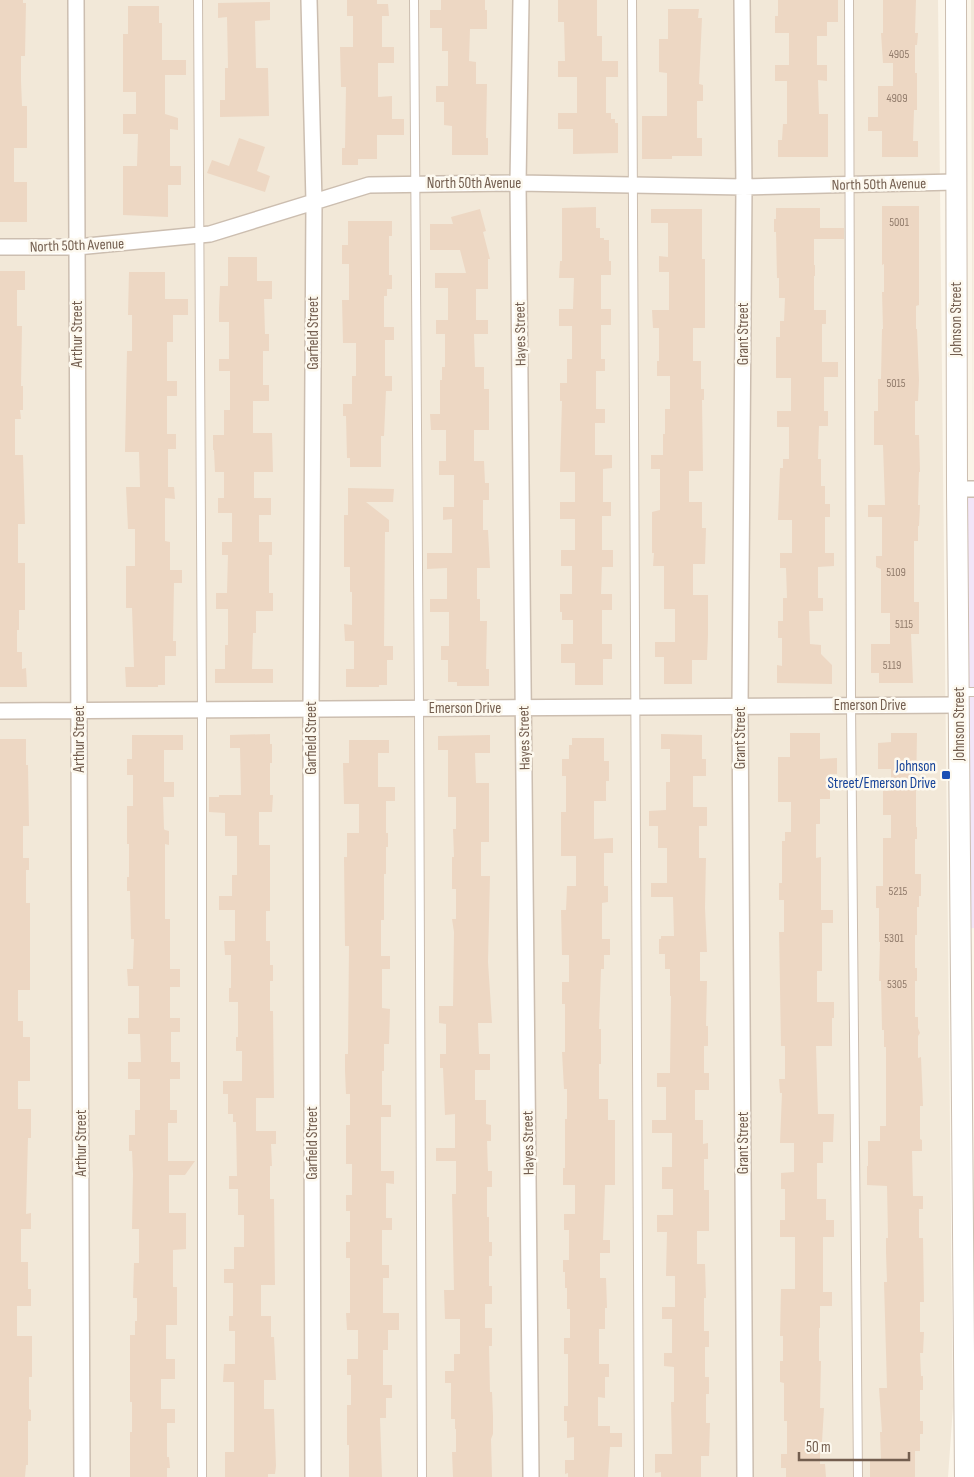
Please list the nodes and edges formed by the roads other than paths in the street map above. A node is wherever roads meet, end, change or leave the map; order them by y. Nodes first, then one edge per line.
1 (76, 0) edge
2 (198, 0) edge
3 (309, 0) edge
4 (414, 0) edge
5 (521, 0) edge
6 (632, 0) edge
7 (742, 0) edge
8 (849, 0) edge
9 (956, 0) edge
10 (955, 182) junction
11 (518, 183) junction
12 (415, 184) junction
13 (850, 184) junction
14 (633, 185) junction
15 (744, 187) junction
16 (314, 202) junction
17 (198, 235) junction
18 (0, 247) edge
19 (77, 247) junction
20 (966, 489) edge
21 (964, 696) edge
22 (851, 705) junction
23 (740, 706) junction
24 (635, 707) junction
25 (419, 708) junction
26 (524, 708) junction
27 (79, 709) junction
28 (311, 709) junction
29 (202, 710) junction
30 (0, 711) edge
31 (967, 928) edge
32 (82, 1477) edge
33 (202, 1477) edge
34 (313, 1477) edge
35 (422, 1477) edge
36 (531, 1477) edge
37 (639, 1477) edge
38 (746, 1477) edge
39 (858, 1477) edge
40 (965, 1477) edge

1 - 19 street, Arthur Street
2 - 17 lane
3 - 16 street, Garfield Street
4 - 12 lane
5 - 11 street, Hayes Street
6 - 14 lane
7 - 15 street, Grant Street
8 - 13 lane
9 - 10 street, Johnson Street
10 - 13 street, North 50th Avenue
10 - 20 street, Johnson Street
11 - 12 street, North 50th Avenue
11 - 14 street, North 50th Avenue
11 - 26 street, Hayes Street
12 - 16 street, North 50th Avenue
12 - 25 lane
13 - 15 street, North 50th Avenue
13 - 22 lane
14 - 15 street, North 50th Avenue
14 - 24 lane
15 - 23 street, Grant Street
16 - 17 street, North 50th Avenue
16 - 28 street, Garfield Street
17 - 19 street, North 50th Avenue
17 - 29 lane
18 - 19 street, North 50th Avenue
19 - 27 street, Arthur Street
20 - 21 street, Johnson Street
21 - 22 street, Emerson Drive
21 - 31 street, Johnson Street
22 - 23 street, Emerson Drive
22 - 39 lane
23 - 24 street, Emerson Drive
23 - 38 street, Grant Street
24 - 26 street, Emerson Drive
24 - 37 lane
25 - 26 street, Emerson Drive
25 - 28 street, Emerson Drive
25 - 35 lane
26 - 36 street, Hayes Street
27 - 29 street, Emerson Drive
27 - 30 street, Emerson Drive
27 - 32 street, Arthur Street
28 - 29 street, Emerson Drive
28 - 34 street, Garfield Street
29 - 33 lane
31 - 40 street, Johnson Street

